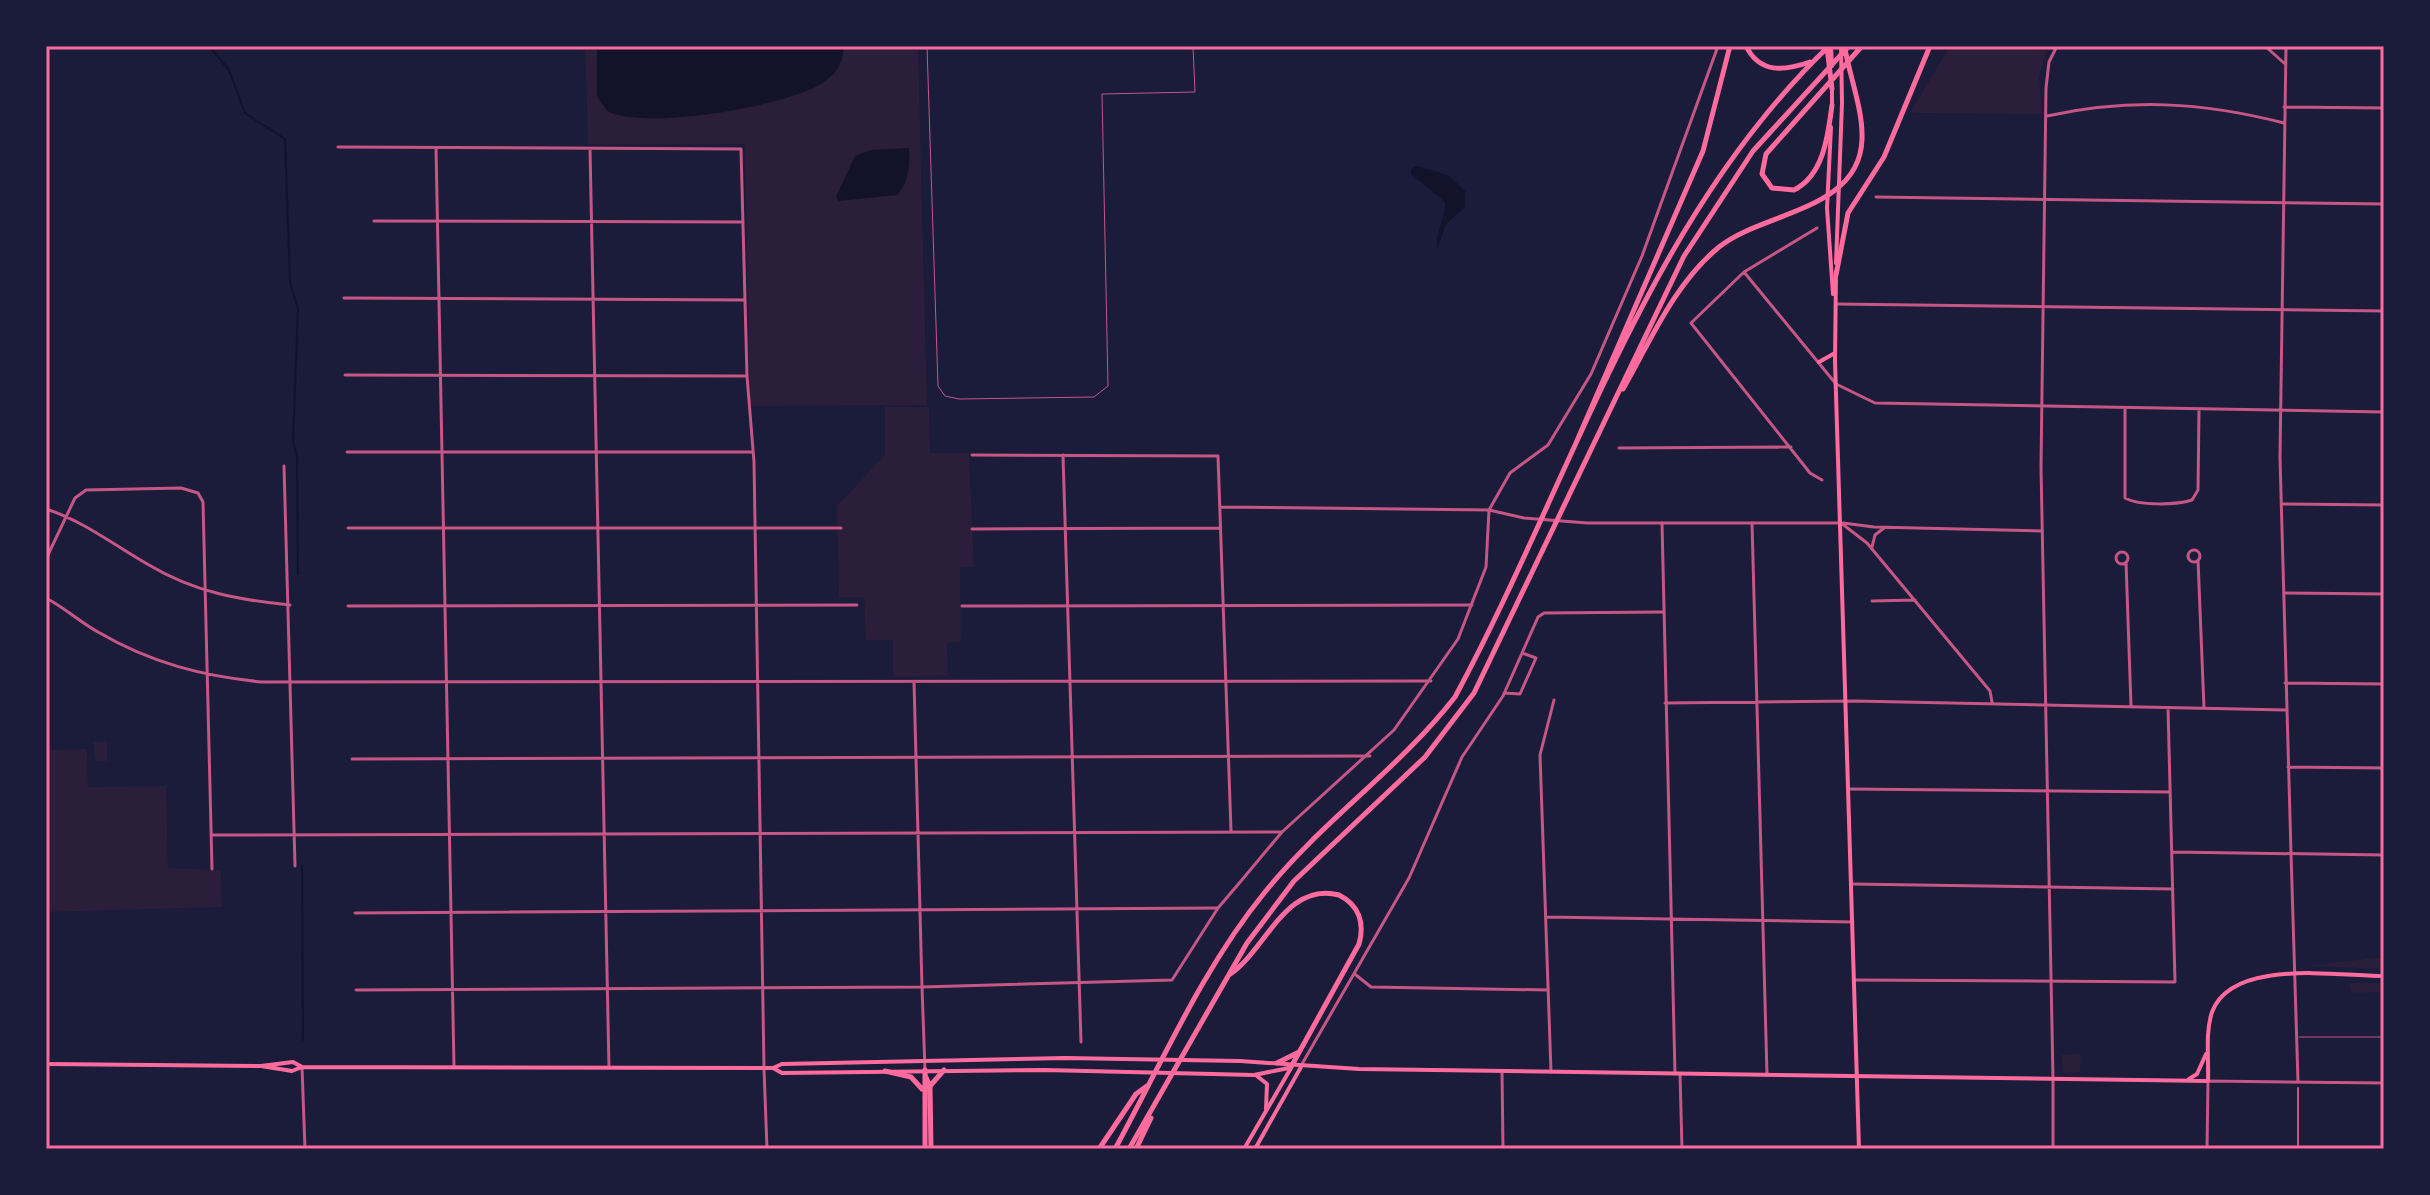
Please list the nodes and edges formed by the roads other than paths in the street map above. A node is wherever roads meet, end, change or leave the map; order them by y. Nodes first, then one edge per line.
1 (927, 46) edge
2 (1193, 46) edge
3 (1718, 46) edge
4 (1730, 46) edge
5 (1746, 46) edge
6 (1829, 46) edge
7 (1845, 46) edge
8 (1862, 46) edge
9 (1930, 46) edge
10 (2057, 46) edge
11 (2265, 46) edge
12 (2286, 46) edge
13 (1811, 61) junction
14 (2284, 63) junction
15 (1832, 89) joint
16 (1832, 105) junction
17 (2284, 107) junction
18 (2384, 108) edge
19 (2045, 117) junction
20 (2284, 123) junction
21 (338, 147) dead end
22 (436, 148) junction
23 (590, 149) junction
24 (1876, 197) dead end
25 (2044, 201) junction
26 (2283, 203) junction
27 (2384, 204) edge
28 (374, 221) dead end
29 (437, 222) junction
30 (592, 222) junction
31 (743, 222) junction
32 (1817, 228) dead end
33 (1744, 272) junction
34 (1836, 275) junction
35 (344, 298) dead end
36 (439, 299) junction
37 (594, 299) junction
38 (745, 300) junction
39 (1834, 304) junction
40 (2043, 308) junction
41 (2282, 310) junction
42 (2384, 311) edge
43 (1835, 353) junction
44 (1819, 362) junction
45 (345, 375) dead end
46 (441, 375) junction
47 (595, 375) junction
48 (747, 376) junction
49 (1836, 384) junction
50 (2042, 408) junction
51 (2125, 408) junction
52 (2199, 409) junction
53 (2280, 411) junction
54 (2384, 412) edge
55 (1606, 417) junction
56 (1791, 447) junction
57 (1619, 448) dead end
58 (347, 452) dead end
59 (442, 452) junction
60 (597, 452) junction
61 (751, 452) junction
62 (972, 455) dead end
63 (1063, 455) junction
64 (284, 466) dead end
65 (1822, 480) dead end
66 (1551, 503) junction
67 (2281, 504) junction
68 (2384, 505) edge
69 (1220, 507) junction
70 (46, 509) edge
71 (1489, 510) junction
72 (66, 516) junction
73 (1662, 523) junction
74 (1752, 523) junction
75 (1841, 523) junction
76 (348, 528) dead end
77 (599, 528) junction
78 (754, 528) junction
79 (841, 528) dead end
80 (1064, 528) junction
81 (1220, 528) junction
82 (1884, 528) junction
83 (444, 529) junction
84 (972, 529) dead end
85 (2042, 531) junction
86 (1875, 552) junction
87 (46, 559) edge
88 (2198, 560) dead end
89 (2126, 562) dead end
90 (205, 592) junction
91 (2283, 593) junction
92 (2384, 594) edge
93 (46, 598) edge
94 (1915, 600) junction
95 (1872, 601) dead end
96 (1223, 603) junction
97 (1067, 604) junction
98 (290, 605) junction
99 (601, 605) junction
100 (756, 605) junction
101 (857, 605) dead end
102 (1472, 605) junction
103 (348, 606) dead end
104 (446, 606) junction
105 (962, 606) dead end
106 (1662, 612) junction
107 (1522, 653) junction
108 (208, 676) junction
109 (1226, 679) junction
110 (1070, 681) junction
111 (1431, 681) junction
112 (293, 682) junction
113 (602, 682) junction
114 (757, 682) junction
115 (914, 682) junction
116 (447, 683) junction
117 (2285, 683) junction
118 (2384, 684) edge
119 (1504, 693) junction
120 (1554, 700) dead end
121 (1847, 702) junction
122 (1665, 703) junction
123 (1756, 703) junction
124 (1992, 704) junction
125 (2044, 705) junction
126 (2131, 706) junction
127 (2168, 708) junction
128 (2204, 708) junction
129 (2286, 710) junction
130 (1228, 755) junction
131 (1072, 756) junction
132 (1370, 756) junction
133 (352, 759) dead end
134 (449, 759) junction
135 (916, 759) junction
136 (604, 760) junction
137 (759, 760) junction
138 (2288, 767) junction
139 (2384, 768) edge
140 (1849, 789) junction
141 (2045, 791) junction
142 (2170, 792) junction
143 (1231, 831) junction
144 (1074, 832) junction
145 (1282, 832) junction
146 (918, 833) junction
147 (761, 834) junction
148 (212, 835) junction
149 (296, 835) junction
150 (605, 835) junction
151 (451, 836) junction
152 (2172, 852) junction
153 (2291, 853) junction
154 (2384, 855) edge
155 (295, 866) dead end
156 (212, 869) dead end
157 (1852, 884) junction
158 (2048, 887) junction
159 (2173, 889) junction
160 (1218, 908) junction
161 (1076, 909) junction
162 (920, 911) junction
163 (355, 913) dead end
164 (452, 913) junction
165 (763, 913) junction
166 (606, 914) junction
167 (1546, 917) junction
168 (1671, 919) junction
169 (1762, 920) junction
170 (1853, 922) junction
171 (1356, 975) junction
172 (2294, 976) junction
173 (2384, 976) edge
174 (1225, 978) junction
175 (1854, 980) junction
176 (2052, 983) junction
177 (1079, 985) junction
178 (922, 987) junction
179 (765, 989) junction
180 (356, 990) dead end
181 (453, 990) junction
182 (1548, 990) junction
183 (607, 991) junction
184 (2297, 1037) junction
185 (2384, 1037) edge
186 (1081, 1042) dead end
187 (2208, 1048) junction
188 (1300, 1052) junction
189 (925, 1062) junction
190 (1277, 1063) junction
191 (46, 1064) edge
192 (302, 1067) junction
193 (454, 1067) junction
194 (1291, 1067) junction
195 (1301, 1067) junction
196 (609, 1068) junction
197 (764, 1068) junction
198 (773, 1068) junction
199 (944, 1070) junction
200 (885, 1071) junction
201 (1502, 1071) junction
202 (1551, 1072) junction
203 (925, 1073) junction
204 (1678, 1074) junction
205 (1254, 1075) junction
206 (1767, 1075) junction
207 (1857, 1076) junction
208 (2053, 1078) junction
209 (2187, 1080) junction
210 (2208, 1081) junction
211 (2298, 1082) junction
212 (1150, 1083) junction
213 (2384, 1083) edge
214 (1167, 1084) junction
215 (926, 1088) junction
216 (2298, 1088) dead end
217 (1265, 1113) junction
218 (305, 1149) edge
219 (767, 1149) edge
220 (928, 1149) edge
221 (1099, 1149) edge
222 (1115, 1149) edge
223 (1129, 1149) edge
224 (1136, 1149) edge
225 (1244, 1149) edge
226 (1255, 1149) edge
227 (1503, 1149) edge
228 (1682, 1149) edge
229 (1859, 1149) edge
230 (2053, 1149) edge
231 (2207, 1149) edge
232 (2298, 1149) edge

1 - 2 lane
3 - 71 street
4 - 66 highway
5 - 13 highway
6 - 13 highway
6 - 15 highway
7 - 34 main road
7 - 55 highway
7 - 55 highway
8 - 16 highway
9 - 34 highway
10 - 19 street
11 - 14 street
12 - 14 street
13 - 66 highway
14 - 17 street
15 - 16 main road
16 - 39 main road
17 - 18 street
17 - 20 street
19 - 20 street
19 - 25 street
20 - 26 street
21 - 22 street
22 - 23 street
22 - 29 street
23 - 30 street
23 - 31 street
24 - 25 street
25 - 26 street
25 - 40 street
26 - 27 street
26 - 41 street
28 - 29 street
29 - 30 street
29 - 36 street
30 - 31 street
30 - 37 street
31 - 38 street
32 - 33 street
33 - 44 street
33 - 56 street
34 - 39 main road
35 - 36 street
36 - 37 street
36 - 46 street
37 - 38 street
37 - 47 street
38 - 48 street
39 - 40 street
39 - 43 main road
40 - 41 street
40 - 50 street
41 - 42 street
41 - 53 street
43 - 44 main road
43 - 49 main road
44 - 49 street
45 - 46 street
46 - 47 street
46 - 59 street
47 - 48 street
47 - 60 street
48 - 61 street
49 - 50 street
49 - 75 main road
50 - 51 street
50 - 85 street
51 - 52 street
51 - 52 street
52 - 53 street
53 - 54 street
53 - 67 street
55 - 174 highway
56 - 57 street
56 - 65 street
58 - 59 street
59 - 60 street
59 - 83 street
60 - 61 street
60 - 77 street
61 - 78 street
62 - 63 street
63 - 69 street
63 - 80 street
64 - 98 street
66 - 212 highway
67 - 68 street
67 - 91 street
69 - 71 street
69 - 81 street
70 - 72 street
71 - 73 street
71 - 102 street
72 - 87 street
72 - 90 street
72 - 90 street
73 - 74 street
73 - 106 street
74 - 75 street
74 - 123 street
75 - 82 street
75 - 86 street
75 - 121 main road
76 - 83 street
77 - 78 street
77 - 83 street
77 - 99 street
78 - 79 street
78 - 100 street
80 - 81 street
80 - 84 street
80 - 97 street
81 - 96 street
82 - 85 street
82 - 86 street
83 - 104 street
85 - 125 street
86 - 94 street
88 - 128 street
89 - 126 street
90 - 98 street
90 - 108 street
91 - 92 street
91 - 117 street
93 - 108 street
94 - 95 street
94 - 124 street
96 - 97 street
96 - 102 street
96 - 109 street
97 - 105 street
97 - 110 street
98 - 112 street
99 - 100 street
99 - 104 street
99 - 113 street
100 - 101 street
100 - 114 street
102 - 111 street
103 - 104 street
104 - 116 street
106 - 107 street
106 - 122 street
107 - 119 street
107 - 119 street
108 - 112 street
108 - 148 street
109 - 110 street
109 - 111 street
109 - 130 street
110 - 115 street
110 - 131 street
111 - 132 street
112 - 116 street
112 - 149 street
113 - 114 street
113 - 116 street
113 - 136 street
114 - 115 street
114 - 137 street
115 - 135 street
116 - 134 street
117 - 118 street
117 - 129 street
119 - 171 street
120 - 167 street
121 - 123 street
121 - 124 street
121 - 140 main road
122 - 123 street
122 - 168 street
123 - 169 street
124 - 125 street
125 - 126 street
125 - 141 street
126 - 127 street
127 - 128 street
127 - 142 street
128 - 129 street
129 - 138 street
130 - 131 street
130 - 132 street
130 - 143 street
131 - 135 street
131 - 144 street
132 - 145 street
133 - 134 street
134 - 136 street
134 - 151 street
135 - 137 street
135 - 146 street
136 - 137 street
136 - 150 street
137 - 147 street
138 - 139 street
138 - 153 street
140 - 141 street
140 - 157 main road
141 - 142 street
141 - 158 street
142 - 152 street
143 - 144 street
143 - 145 street
144 - 146 street
144 - 161 street
145 - 160 street
146 - 147 street
146 - 162 street
147 - 150 street
147 - 165 street
148 - 149 street
148 - 156 street
149 - 151 street
149 - 155 street
150 - 151 street
150 - 166 street
151 - 164 street
152 - 153 street
152 - 159 street
153 - 154 street
153 - 172 street
157 - 158 street
157 - 170 main road
158 - 159 street
158 - 176 street
159 - 176 street
160 - 161 street
160 - 177 street
161 - 162 street
161 - 177 street
162 - 165 street
162 - 178 street
163 - 164 street
164 - 166 street
164 - 181 street
165 - 166 street
165 - 179 street
166 - 183 street
167 - 168 street
167 - 182 street
168 - 169 street
168 - 204 street
169 - 170 street
169 - 206 street
170 - 175 main road
171 - 182 street
171 - 195 street
172 - 173 main road
172 - 184 street
172 - 187 main road
174 - 188 highway
174 - 214 highway
175 - 176 street
175 - 207 main road
176 - 208 street
177 - 178 street
177 - 186 street
178 - 179 street
178 - 189 street
179 - 183 street
179 - 197 street
180 - 181 street
181 - 183 street
181 - 193 street
182 - 202 street
183 - 196 street
184 - 185 lane
184 - 211 street
187 - 209 main road
187 - 210 main road
188 - 190 highway
188 - 194 highway
189 - 190 main road
189 - 198 main road
189 - 203 street
190 - 194 main road
191 - 192 main road
192 - 193 main road
192 - 218 street
193 - 196 main road
194 - 195 main road
194 - 205 main road
194 - 217 main road
195 - 201 main road
195 - 226 main road
196 - 197 main road
197 - 198 main road
197 - 219 street
198 - 200 main road
199 - 203 main road
199 - 205 main road
199 - 215 highway
200 - 203 main road
200 - 215 highway
201 - 202 main road
201 - 227 street
202 - 204 main road
203 - 215 highway
204 - 206 main road
204 - 228 street
205 - 217 main road
206 - 207 main road
207 - 208 main road
207 - 229 main road
208 - 209 main road
208 - 230 street
209 - 210 main road
210 - 211 street
210 - 231 street
211 - 213 street
212 - 221 highway
212 - 222 highway
214 - 223 highway
214 - 224 highway
215 - 220 highway
216 - 232 street
217 - 225 main road

